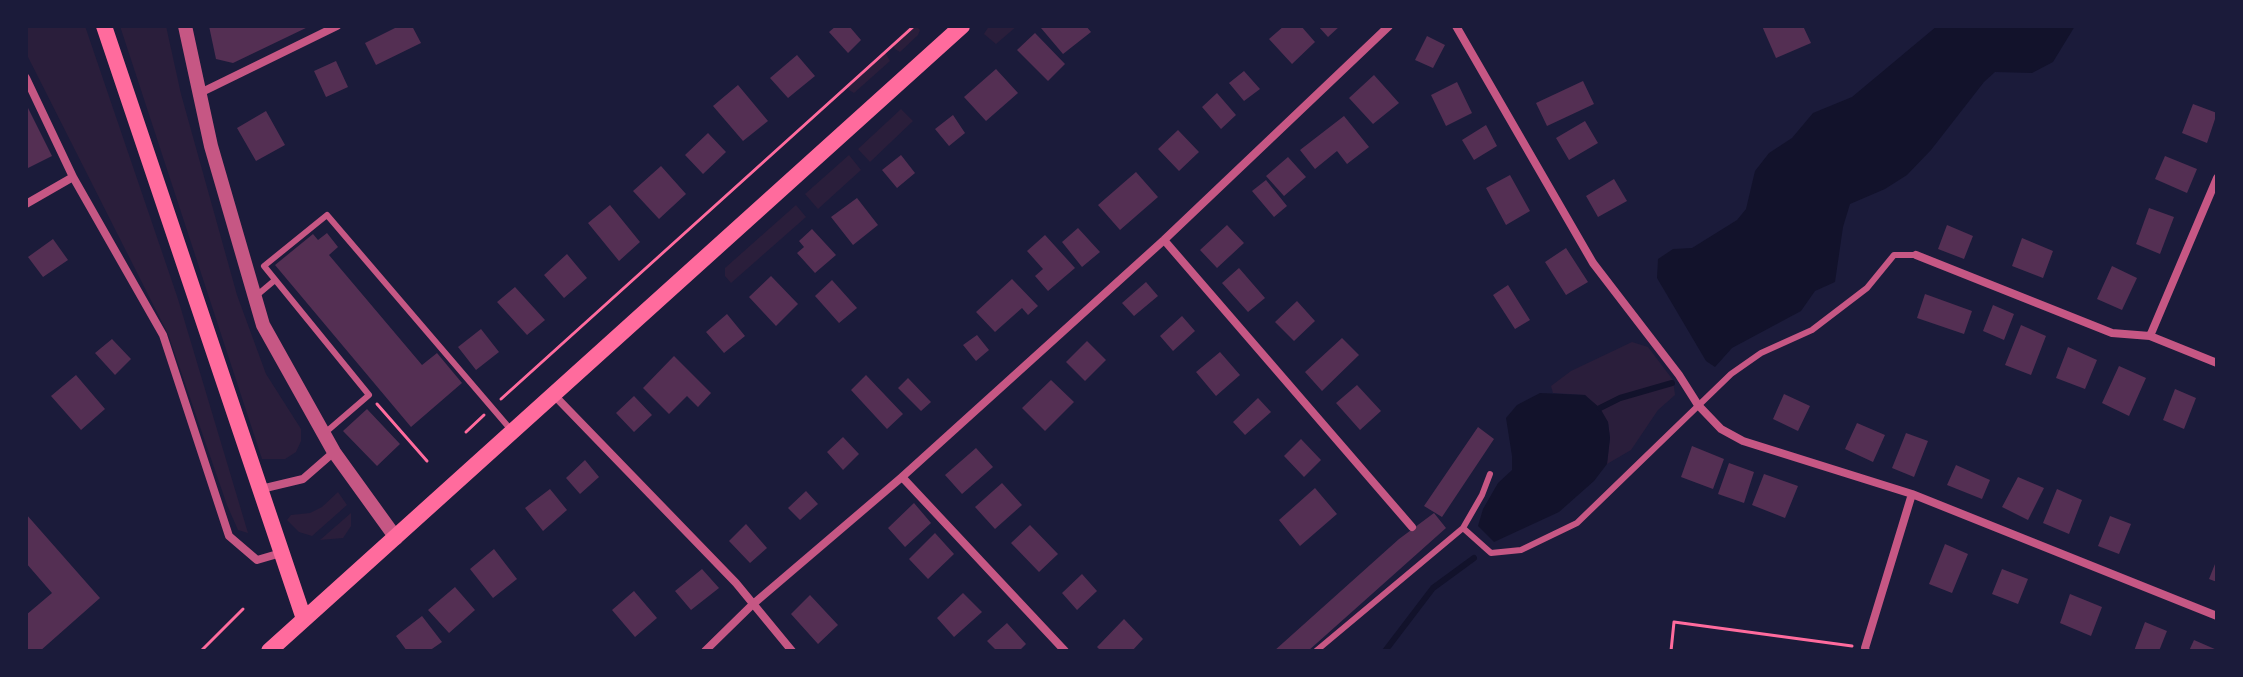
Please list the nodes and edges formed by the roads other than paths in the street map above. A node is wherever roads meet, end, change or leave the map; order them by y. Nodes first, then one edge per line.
1 (104, 26) edge
2 (185, 26) edge
3 (337, 26) edge
4 (962, 26) edge
5 (1389, 26) edge
6 (1456, 26) edge
7 (26, 78) edge
8 (200, 93) junction
9 (73, 177) junction
10 (2217, 178) edge
11 (26, 204) edge
12 (1164, 240) junction
13 (1916, 255) joint
14 (275, 280) junction
15 (255, 297) junction
16 (2150, 336) junction
17 (2217, 363) edge
18 (553, 394) junction
19 (1698, 405) junction
20 (512, 431) junction
21 (324, 434) junction
22 (334, 452) junction
23 (1490, 474) dead end
24 (902, 477) junction
25 (260, 489) junction
26 (1912, 494) junction
27 (1412, 527) dead end
28 (1463, 528) junction
29 (396, 538) junction
30 (282, 553) junction
31 (752, 605) junction
32 (2217, 616) edge
33 (304, 619) junction
34 (1866, 650) edge
35 (269, 651) edge
36 (705, 651) edge
37 (792, 651) edge
38 (1065, 651) edge
39 (1316, 651) edge

1 - 25 main road
2 - 8 street
3 - 8 street
4 - 18 main road
5 - 12 street
6 - 19 street
7 - 9 street
8 - 15 street
9 - 11 street
9 - 30 street
10 - 16 street
12 - 24 street
12 - 27 street
13 - 16 street
13 - 19 lane
14 - 15 lane
14 - 20 lane
14 - 21 lane
15 - 21 street
16 - 17 street
18 - 20 main road
18 - 31 street
19 - 26 street
19 - 28 lane
20 - 29 main road
21 - 22 street
22 - 25 street
22 - 29 street
23 - 28 lane
24 - 31 street
24 - 38 street
25 - 30 main road
26 - 32 street
26 - 34 street
28 - 39 lane
29 - 33 main road
30 - 33 main road
31 - 36 street
31 - 37 street
33 - 35 main road

